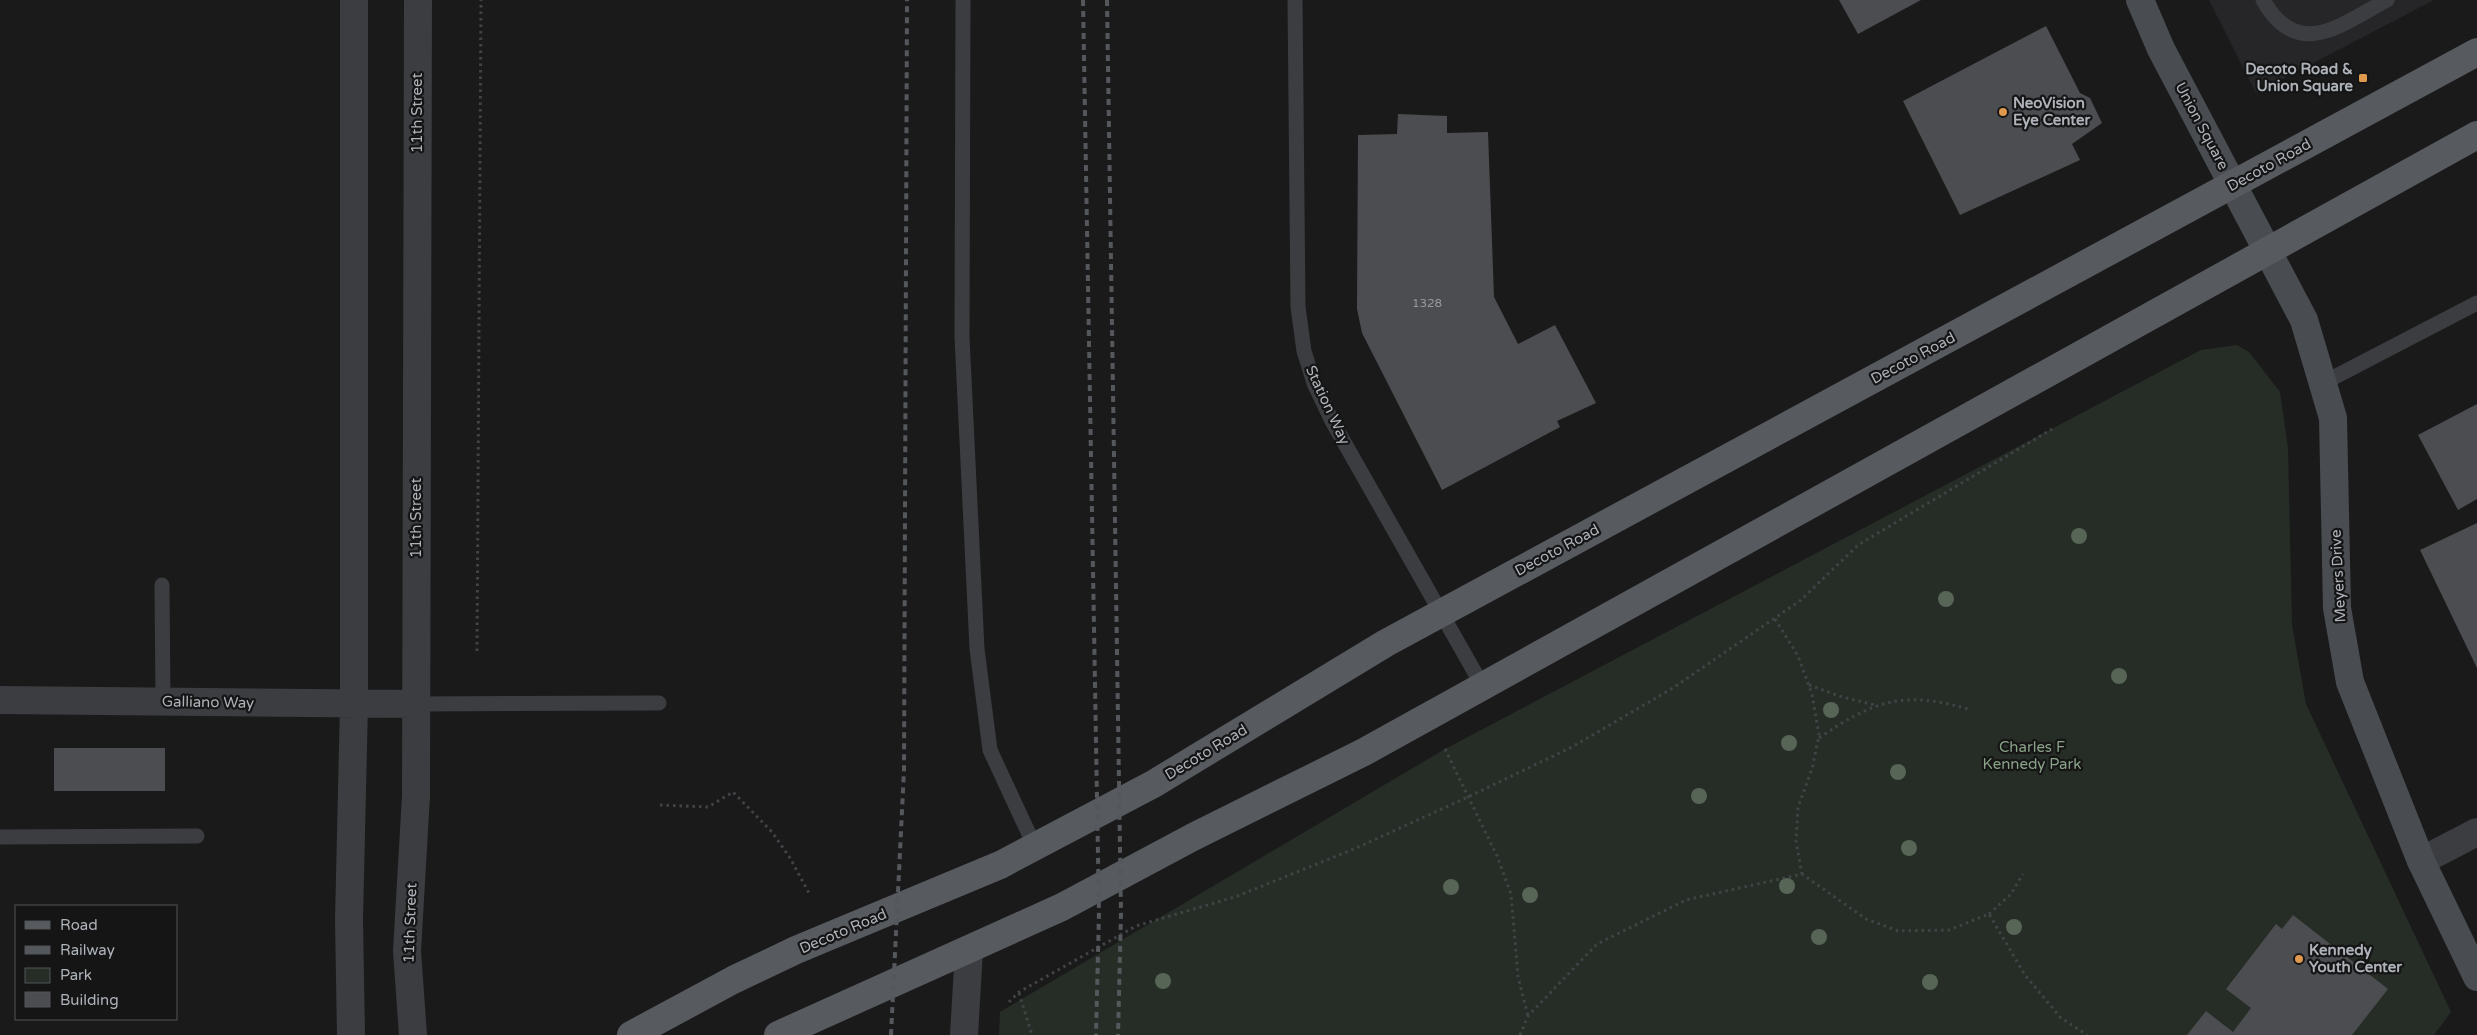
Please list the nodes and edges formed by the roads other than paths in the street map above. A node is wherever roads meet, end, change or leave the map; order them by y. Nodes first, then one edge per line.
1 (354, 0) edge
2 (418, 0) edge
3 (963, 0) edge
4 (1295, 0) edge
5 (2140, 0) edge
6 (2263, 0) edge
7 (2387, 0) edge
8 (2477, 52) edge
9 (2477, 135) edge
10 (2234, 185) junction
11 (2269, 249) junction
12 (2477, 302) edge
13 (2323, 383) junction
14 (162, 584) dead end
15 (1442, 612) junction
16 (1482, 686) junction
17 (0, 700) edge
18 (163, 702) junction
19 (659, 703) dead end
20 (354, 704) junction
21 (415, 704) junction
22 (2477, 832) edge
23 (197, 836) dead end
24 (0, 837) edge
25 (1035, 847) junction
26 (2421, 861) junction
27 (969, 950) junction
28 (2477, 977) edge
29 (352, 1035) edge
30 (413, 1035) edge
31 (631, 1035) edge
32 (778, 1035) edge
33 (964, 1035) edge

1 - 20 street
2 - 21 street, 11th Street
3 - 25 lane
4 - 15 lane, Station Way
5 - 10 street, Union Square
6 - 7 lane
8 - 10 main road, Decoto Road
9 - 11 main road
10 - 11 street, Union Square
10 - 15 main road, Decoto Road
11 - 13 street, Meyers Drive
11 - 16 main road
12 - 13 lane
13 - 26 street, Meyers Drive
14 - 18 lane
15 - 16 lane, Station Way
15 - 25 main road, Decoto Road
16 - 27 main road
17 - 18 street, Galliano Way
18 - 20 street, Galliano Way
19 - 21 lane
20 - 21 street, Galliano Way
20 - 29 street
21 - 30 street, 11th Street
22 - 26 street
23 - 24 lane
25 - 31 main road, Decoto Road
26 - 28 street, Meyers Drive
27 - 32 main road
27 - 33 street

